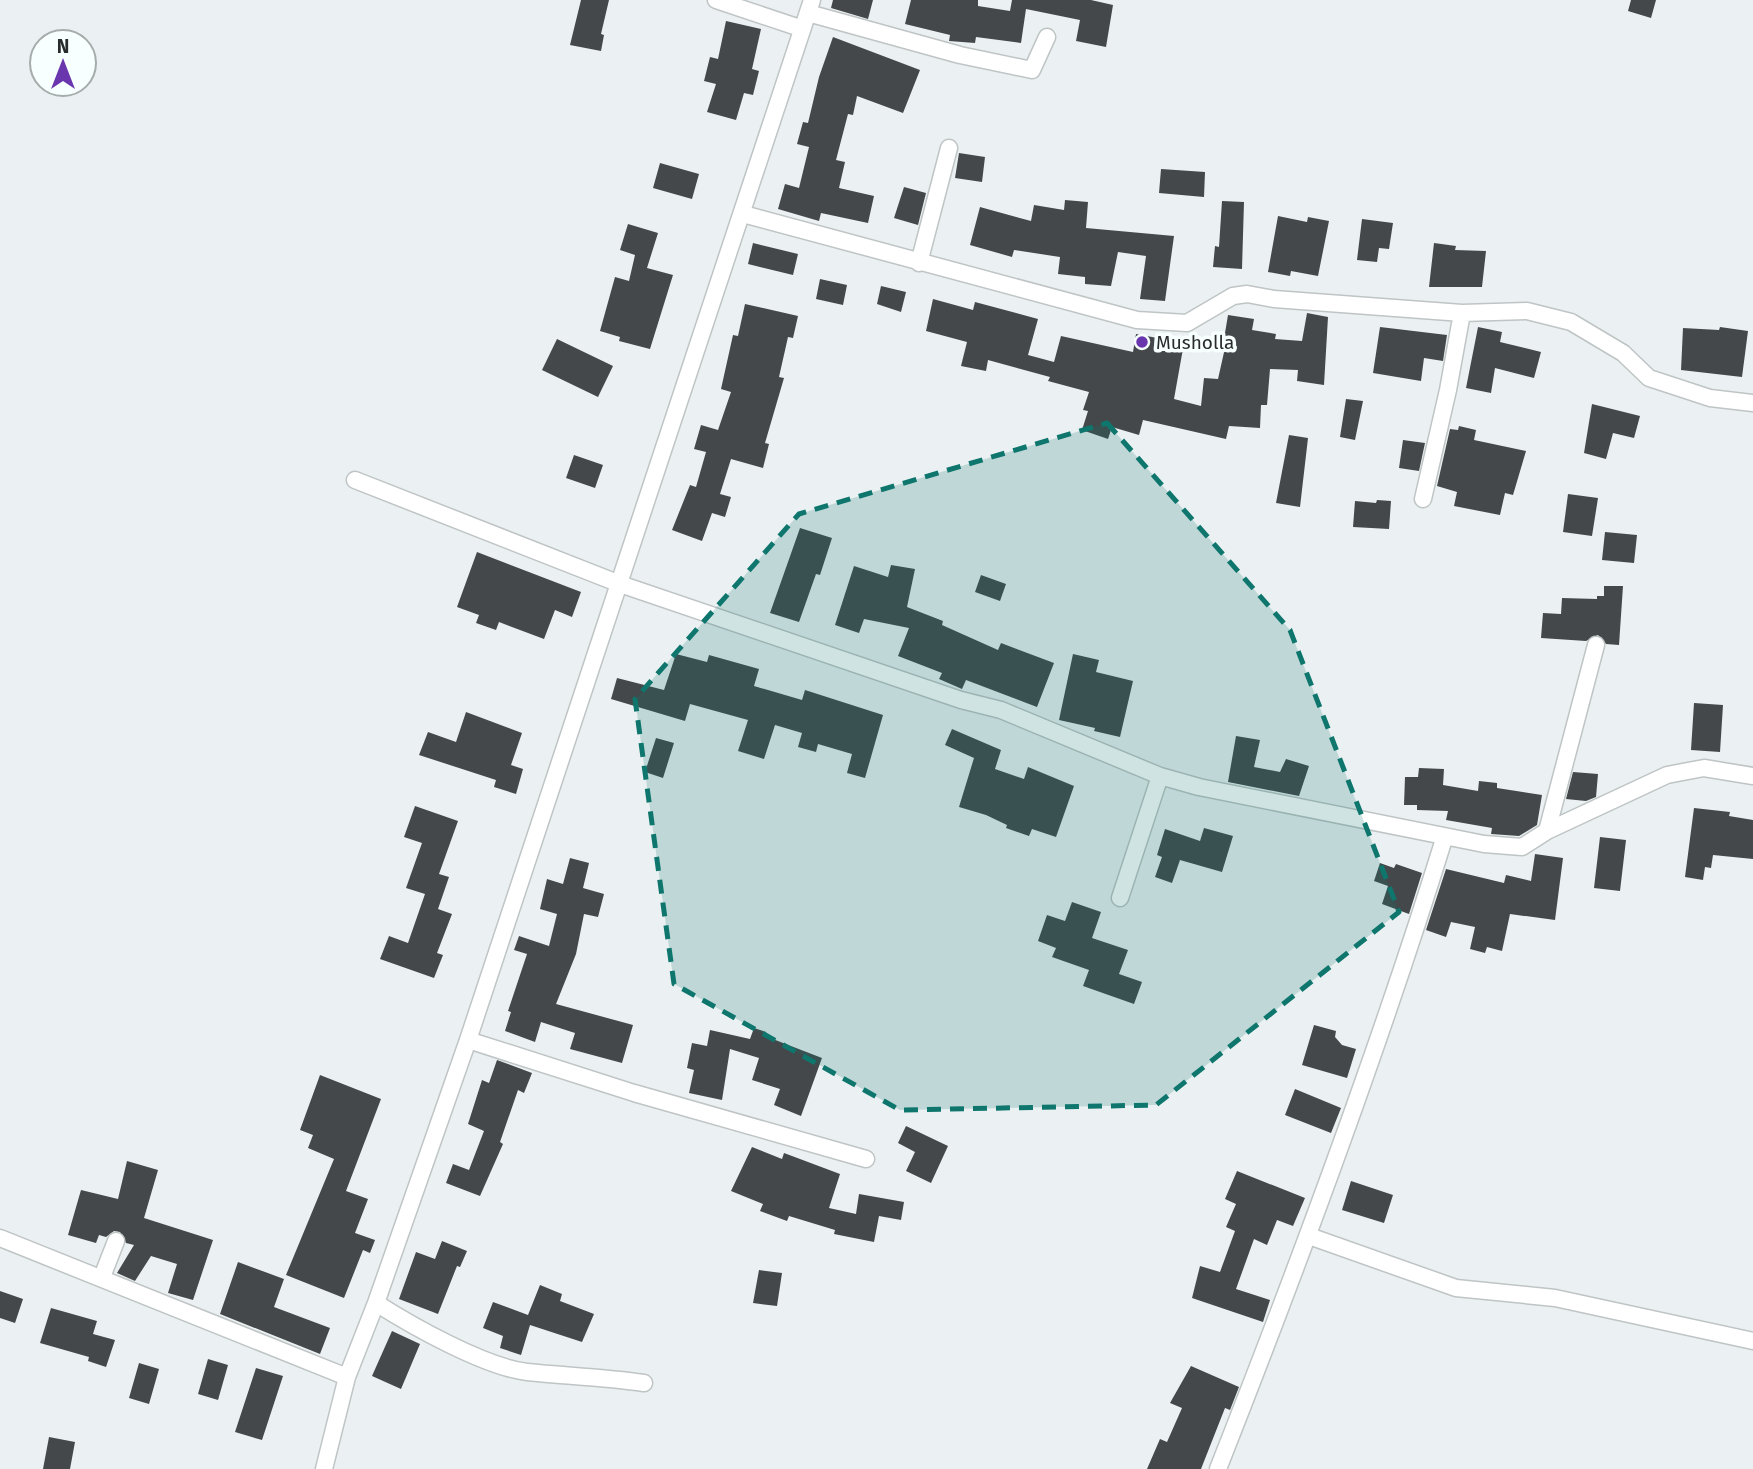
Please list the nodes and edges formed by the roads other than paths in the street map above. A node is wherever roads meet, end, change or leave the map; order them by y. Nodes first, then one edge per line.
1 (716, 0) edge
2 (810, 6) edge
3 (800, 28) junction
4 (1047, 37) dead end
5 (949, 148) dead end
6 (743, 214) junction
7 (919, 263) junction
8 (1462, 313) junction
9 (1753, 403) edge
10 (355, 480) dead end
11 (1423, 499) dead end
12 (621, 584) junction
13 (1596, 645) dead end
14 (1160, 776) junction
15 (1753, 776) edge
16 (1547, 831) junction
17 (1444, 839) junction
18 (1120, 898) dead end
19 (468, 1040) junction
20 (866, 1159) dead end
21 (1309, 1236) junction
22 (0, 1238) edge
23 (116, 1241) dead end
24 (102, 1277) junction
25 (376, 1303) junction
26 (1753, 1341) edge
27 (347, 1377) junction
28 (644, 1383) dead end
29 (324, 1469) edge
30 (1218, 1469) edge

1 - 3 street
2 - 3 street
2 - 4 street
3 - 6 street
5 - 7 street
6 - 7 street
6 - 12 street
7 - 8 street
8 - 9 street
8 - 11 street
10 - 12 street
12 - 14 street
12 - 19 street
13 - 16 street
14 - 17 street
14 - 18 street
15 - 16 street
16 - 17 street
17 - 21 street
19 - 20 street
19 - 25 street
21 - 26 street
21 - 30 street
22 - 24 street
23 - 24 street
24 - 27 street
25 - 27 street
25 - 28 street
27 - 29 street

